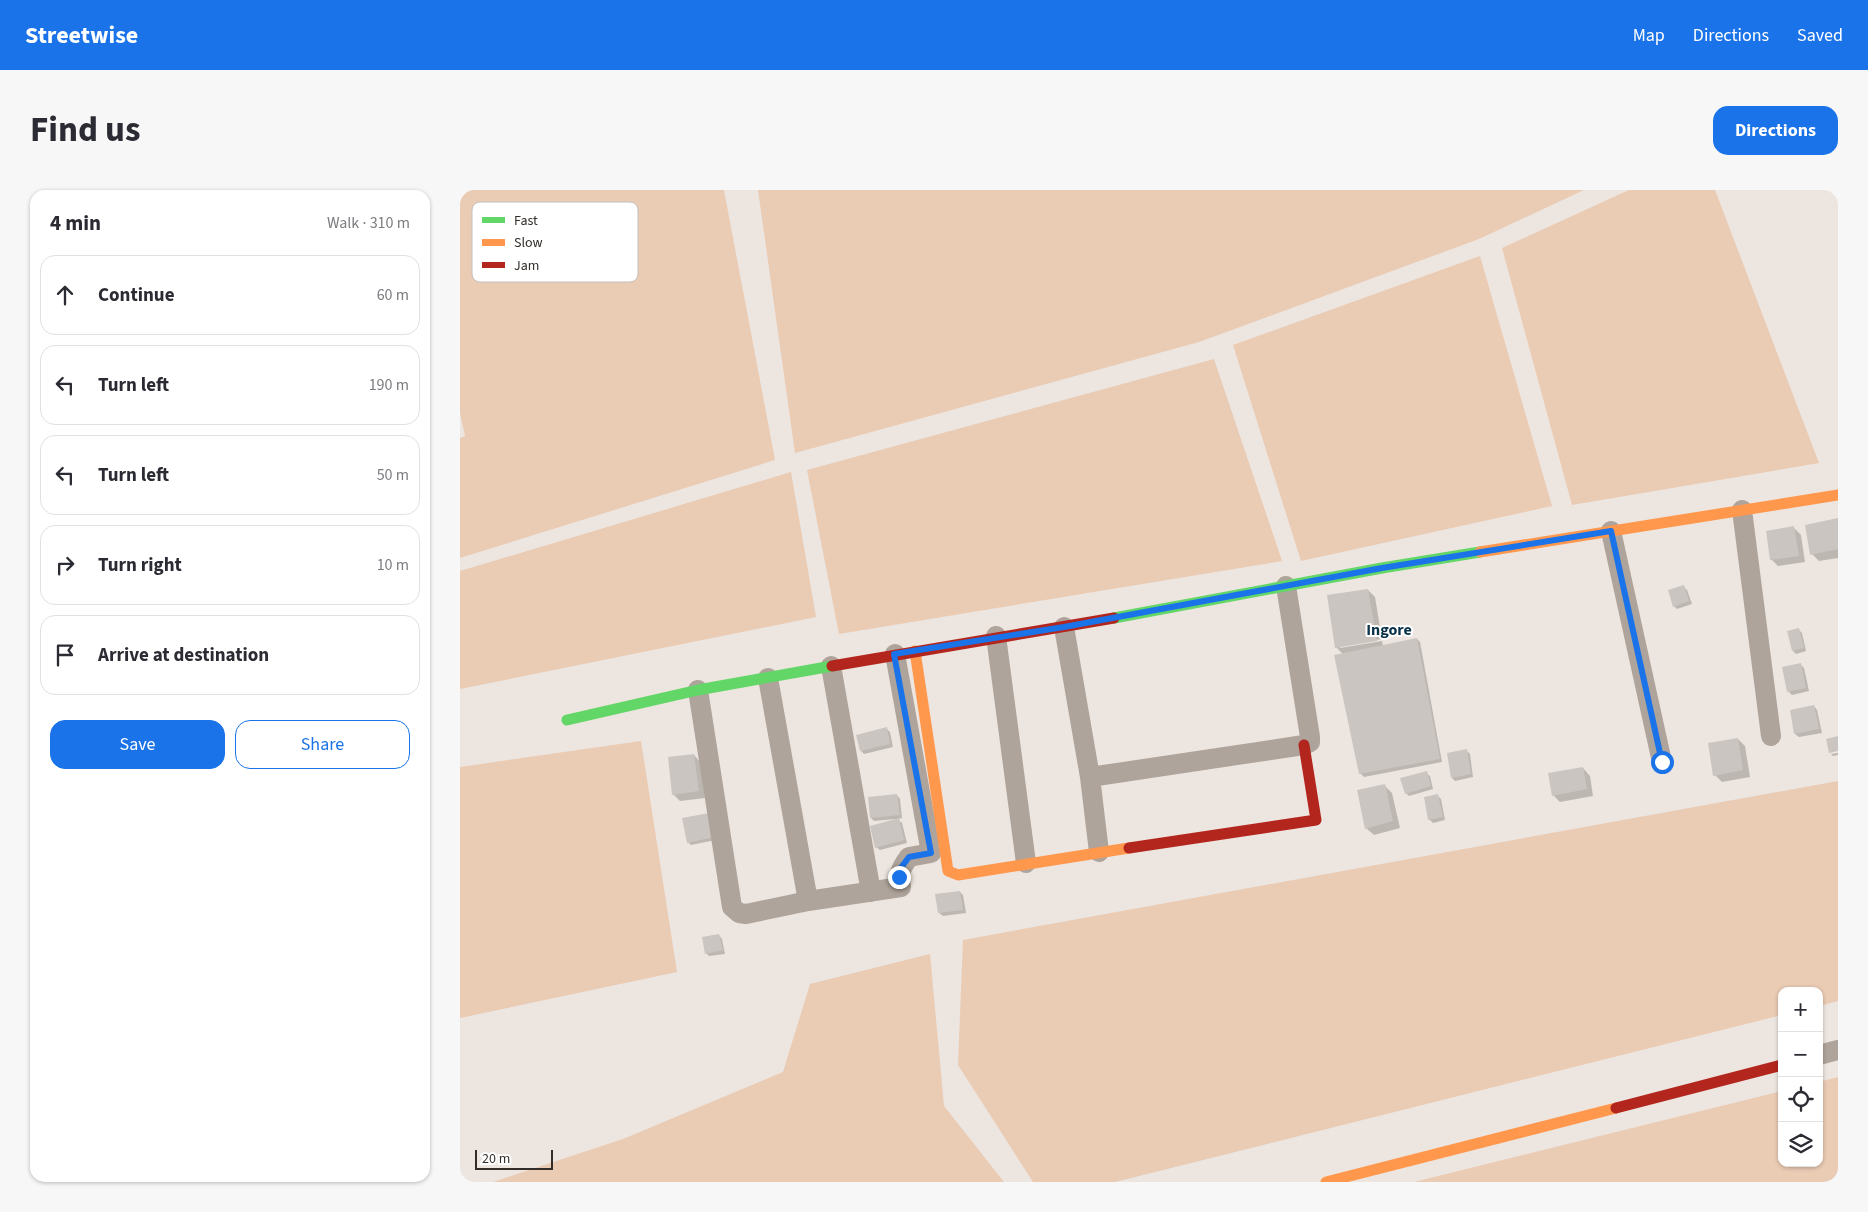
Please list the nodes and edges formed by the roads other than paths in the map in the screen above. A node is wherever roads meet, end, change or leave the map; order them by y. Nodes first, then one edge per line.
1 (1838, 495) edge
2 (1742, 510) junction
3 (1611, 531) junction
4 (1286, 586) junction
5 (1064, 627) junction
6 (996, 636) junction
7 (915, 651) junction
8 (894, 654) junction
9 (831, 666) junction
10 (768, 678) junction
11 (698, 690) junction
12 (567, 720) dead end
13 (1771, 736) dead end
14 (1304, 745) junction
15 (1662, 762) dead end
16 (1090, 777) junction
17 (1099, 852) junction
18 (1026, 863) junction
19 (871, 892) junction
20 (808, 902) junction
21 (1838, 1050) edge
22 (1823, 1054) edge
23 (1778, 1066) edge
24 (1326, 1182) edge

1 - 2 street
2 - 3 street
2 - 13 street
3 - 4 street
3 - 15 street
4 - 5 street
4 - 14 street
5 - 6 street
5 - 16 street
6 - 7 street
6 - 18 street
7 - 8 street
7 - 18 street
8 - 9 street
8 - 19 street
9 - 10 street
9 - 19 street
10 - 11 street
10 - 20 street
11 - 12 street
11 - 20 street
14 - 16 street
14 - 17 street
16 - 17 street
17 - 18 street
19 - 20 street
21 - 22 street
23 - 24 street

